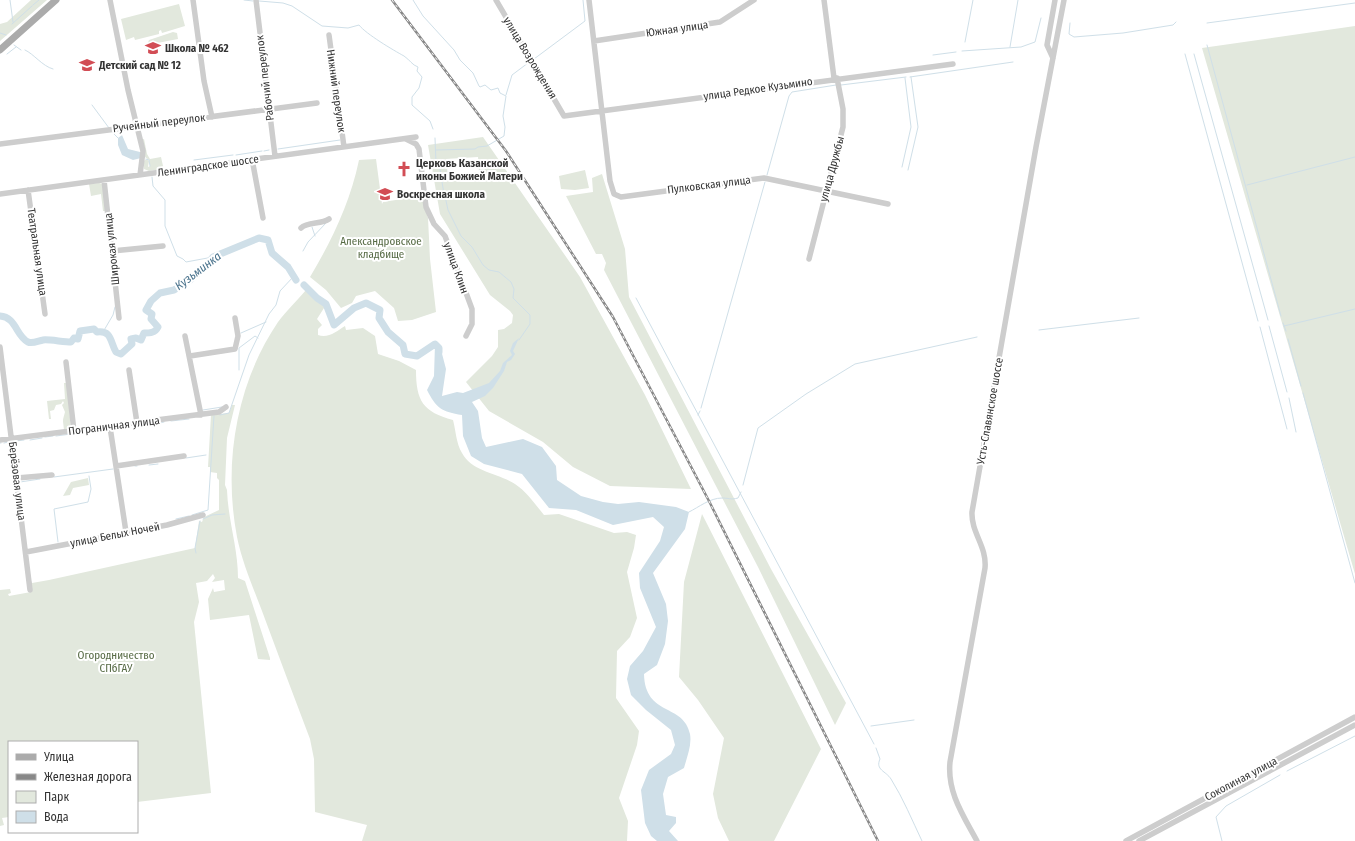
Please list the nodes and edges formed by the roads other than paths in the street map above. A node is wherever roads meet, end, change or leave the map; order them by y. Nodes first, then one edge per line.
1 (56, 0) edge
2 (110, 0) edge
3 (193, 0) edge
4 (256, 0) edge
5 (496, 0) edge
6 (589, 0) edge
7 (754, 0) edge
8 (824, 0) edge
9 (1055, 0) edge
10 (1064, 0) edge
11 (329, 36) dead end
12 (594, 41) junction
13 (1, 47) edge
14 (1053, 58) junction
15 (953, 64) dead end
16 (836, 78) junction
17 (317, 103) dead end
18 (268, 109) junction
19 (601, 111) junction
20 (564, 116) joint
21 (212, 117) junction
22 (136, 126) junction
23 (416, 137) dead end
24 (406, 139) junction
25 (0, 144) edge
26 (344, 147) junction
27 (275, 156) junction
28 (252, 159) junction
29 (140, 175) junction
30 (104, 180) junction
31 (28, 190) junction
32 (826, 190) junction
33 (0, 194) edge
34 (888, 204) dead end
35 (263, 218) dead end
36 (329, 219) dead end
37 (301, 228) dead end
38 (163, 246) dead end
39 (112, 250) junction
40 (809, 259) dead end
41 (45, 314) dead end
42 (119, 318) dead end
43 (235, 318) dead end
44 (185, 336) dead end
45 (466, 336) dead end
46 (0, 347) edge
47 (190, 356) junction
48 (66, 362) dead end
49 (129, 370) dead end
50 (226, 407) dead end
51 (201, 415) junction
52 (137, 423) junction
53 (110, 427) junction
54 (74, 431) junction
55 (11, 439) junction
56 (0, 440) edge
57 (184, 456) dead end
58 (116, 466) junction
59 (52, 475) dead end
60 (17, 478) junction
61 (204, 515) dead end
62 (126, 532) junction
63 (26, 552) junction
64 (30, 590) dead end
65 (1355, 717) edge
66 (1355, 725) edge
67 (1278, 763) junction
68 (1129, 840) edge
69 (977, 841) edge
70 (1139, 841) edge

1 - 13 main road
2 - 22 street
3 - 21 street
4 - 18 street, Рабочий переулок
5 - 20 street, улица Возрождения
6 - 12 street
7 - 12 street, Южная улица
8 - 16 street, улица Дружбы
9 - 14 street, Усть-Славянское шоссе
10 - 14 street, Усть-Славянское шоссе
11 - 26 street, Нижний переулок
12 - 19 street
14 - 69 street, Усть-Славянское шоссе
15 - 16 street, улица Редкое Кузьмино
16 - 19 street, улица Редкое Кузьмино
16 - 32 street, улица Дружбы
17 - 18 street, Ручейный переулок
18 - 21 street, Ручейный переулок
18 - 27 street, Рабочий переулок
19 - 20 street, улица Редкое Кузьмино
19 - 32 street, Пулковская улица
21 - 22 street, Ручейный переулок
22 - 25 street, Ручейный переулок
22 - 29 street
23 - 24 street, Ленинградское шоссе
24 - 26 street, Ленинградское шоссе
24 - 45 street, улица Клин
26 - 27 street, Ленинградское шоссе
27 - 28 street, Ленинградское шоссе
28 - 29 street, Ленинградское шоссе
28 - 35 street
29 - 30 street, Ленинградское шоссе
30 - 31 street, Ленинградское шоссе
30 - 39 street, Широкая улица
31 - 33 street, Ленинградское шоссе
31 - 41 street, Театральная улица
32 - 34 street, Пулковская улица
32 - 40 street, улица Дружбы
36 - 37 street
38 - 39 street
39 - 42 street, Широкая улица
43 - 47 street
44 - 47 street
46 - 55 street, Берёзовая улица
47 - 51 street
48 - 54 street
49 - 52 street
50 - 51 street, Пограничная улица
51 - 52 street, Пограничная улица
52 - 53 street, Пограничная улица
53 - 54 street, Пограничная улица
53 - 58 street
54 - 55 street, Пограничная улица
55 - 56 street, Пограничная улица
55 - 60 street, Берёзовая улица
57 - 58 street
58 - 62 street
59 - 60 street
60 - 63 street, Берёзовая улица
61 - 62 street, улица Белых Ночей
62 - 63 street, улица Белых Ночей
63 - 64 street, Берёзовая улица
65 - 67 street, Соколиная улица
66 - 67 street, Соколиная улица
67 - 68 street, Соколиная улица
67 - 70 street, Соколиная улица

